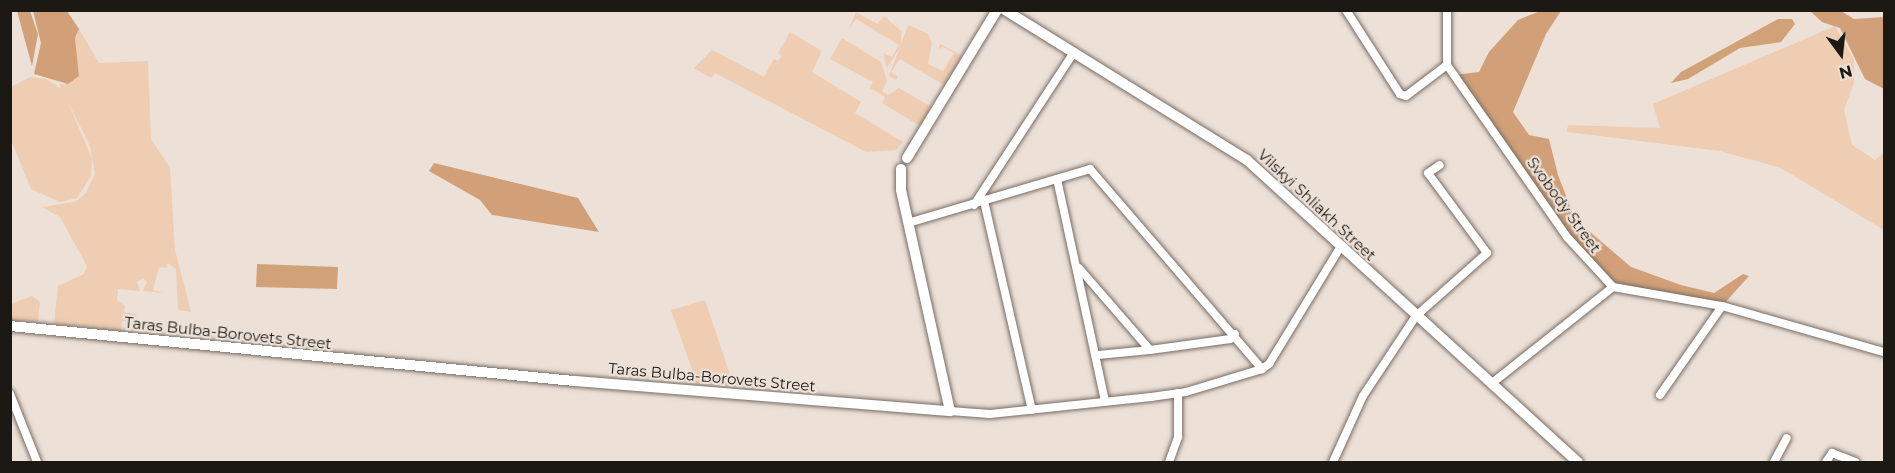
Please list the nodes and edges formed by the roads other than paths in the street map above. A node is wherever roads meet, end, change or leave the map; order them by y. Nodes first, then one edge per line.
1 (997, 10) edge
2 (1005, 10) edge
3 (1346, 10) edge
4 (1447, 10) edge
5 (1074, 52) junction
6 (1447, 65) junction
7 (907, 158) joint
8 (1440, 165) dead end
9 (901, 170) joint
10 (1057, 179) junction
11 (984, 201) junction
12 (974, 205) junction
13 (908, 223) junction
14 (1341, 246) junction
15 (1077, 266) junction
16 (1613, 287) junction
17 (1722, 306) junction
18 (1416, 316) junction
19 (10, 326) edge
20 (1235, 334) junction
21 (1150, 350) junction
22 (1884, 352) edge
23 (1098, 355) junction
24 (1262, 369) junction
25 (1491, 384) junction
26 (1178, 393) junction
27 (10, 394) edge
28 (1660, 395) dead end
29 (1105, 401) junction
30 (1032, 410) junction
31 (950, 411) junction
32 (1787, 438) dead end
33 (37, 462) edge
34 (1169, 462) edge
35 (1333, 462) edge
36 (1578, 462) edge
37 (1774, 462) edge
38 (1826, 462) edge
39 (1856, 462) edge

1 - 7 street
2 - 5 street, Vilskyi Shliakh Street
3 - 6 street
4 - 6 street
5 - 12 street
5 - 14 street, Vilskyi Shliakh Street
6 - 16 street, Svobody Street
7 - 9 street
8 - 18 street
9 - 13 street
10 - 11 street
10 - 15 street
10 - 20 street
11 - 12 street
11 - 30 street
12 - 13 street
13 - 31 street
14 - 18 street, Vilskyi Shliakh Street
14 - 24 street
15 - 21 street
15 - 23 street
16 - 17 street
16 - 25 street
17 - 22 street
17 - 28 street
18 - 25 street, Vilskyi Shliakh Street
18 - 35 street
19 - 31 street, Taras Bulba-Borovets Street
20 - 21 street
20 - 24 street
21 - 23 street
23 - 29 street
24 - 26 street, Taras Bulba-Borovets Street
25 - 36 street, Vilskyi Shliakh Street
26 - 29 street, Taras Bulba-Borovets Street
26 - 34 street
27 - 33 street
29 - 30 street, Taras Bulba-Borovets Street
30 - 31 street, Taras Bulba-Borovets Street
32 - 37 street
38 - 39 street

